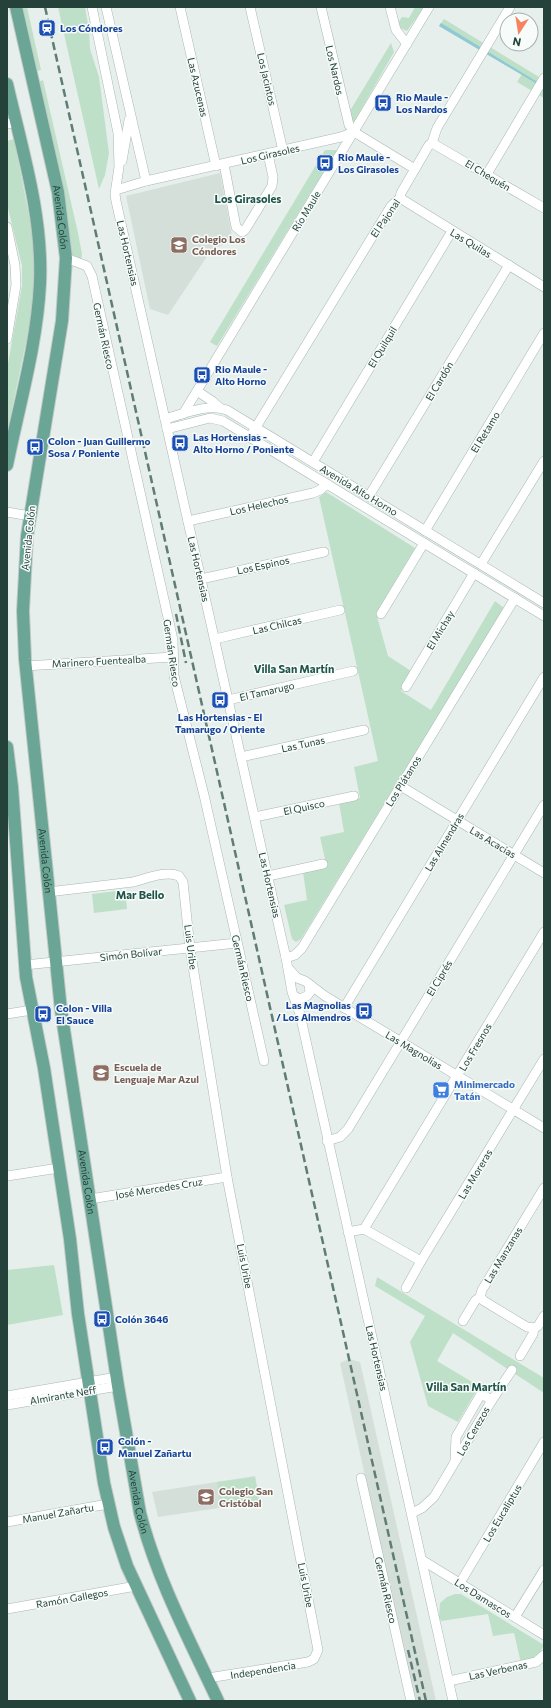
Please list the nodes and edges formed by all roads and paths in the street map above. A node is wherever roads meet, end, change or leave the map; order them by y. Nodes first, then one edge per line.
1 (16, 7) edge
2 (92, 7) edge
3 (106, 7) edge
4 (180, 7) edge
5 (250, 7) edge
6 (321, 7) edge
7 (390, 7) edge
8 (429, 7) edge
9 (510, 7) edge
10 (407, 44) junction
11 (544, 78) edge
12 (7, 84) edge
13 (129, 114) junction
14 (11, 123) edge
15 (354, 132) junction
16 (432, 142) junction
17 (283, 150) junction
18 (268, 154) junction
19 (220, 165) junction
20 (119, 168) junction
21 (415, 169) junction
22 (487, 174) junction
23 (146, 181) junction
24 (116, 190) junction
25 (400, 198) junction
26 (544, 207) edge
27 (7, 227) edge
28 (452, 231) junction
29 (66, 258) junction
30 (509, 265) junction
31 (544, 287) edge
32 (8, 325) edge
33 (544, 333) edge
34 (7, 340) edge
35 (197, 391) junction
36 (220, 408) junction
37 (183, 414) junction
38 (165, 419) junction
39 (256, 428) junction
40 (167, 429) junction
41 (250, 437) junction
42 (544, 461) edge
43 (312, 462) junction
44 (7, 465) edge
45 (327, 484) junction
46 (369, 496) junction
47 (7, 512) edge
48 (30, 516) junction
49 (188, 521) junction
50 (426, 531) junction
51 (424, 543) junction
52 (324, 552) dead end
53 (481, 564) junction
54 (474, 573) junction
55 (201, 579) junction
56 (515, 598) junction
57 (543, 599) edge
58 (340, 610) dead end
59 (535, 610) junction
60 (380, 614) dead end
61 (544, 616) edge
62 (215, 639) junction
63 (173, 657) junction
64 (25, 666) junction
65 (353, 672) dead end
66 (544, 677) edge
67 (406, 687) dead end
68 (228, 700) junction
69 (364, 730) dead end
70 (7, 747) edge
71 (241, 757) junction
72 (400, 788) junction
73 (354, 796) dead end
74 (544, 805) edge
75 (254, 817) junction
76 (457, 820) junction
77 (514, 854) junction
78 (323, 864) dead end
79 (544, 872) edge
80 (268, 876) junction
81 (48, 892) junction
82 (544, 932) edge
83 (237, 943) junction
84 (190, 948) junction
85 (286, 958) junction
86 (55, 962) junction
87 (25, 965) junction
88 (289, 969) junction
89 (305, 982) junction
90 (292, 986) junction
91 (294, 996) junction
92 (325, 996) junction
93 (306, 997) junction
94 (344, 1008) junction
95 (32, 1010) junction
96 (7, 1014) edge
97 (300, 1014) junction
98 (400, 1042) junction
99 (544, 1059) edge
100 (264, 1061) dead end
101 (458, 1076) junction
102 (513, 1110) junction
103 (544, 1128) edge
104 (327, 1141) junction
105 (59, 1168) junction
106 (7, 1176) edge
107 (227, 1177) junction
108 (544, 1188) edge
109 (90, 1199) junction
110 (364, 1229) junction
111 (348, 1232) junction
112 (421, 1261) junction
113 (406, 1288) dead end
114 (480, 1297) junction
115 (544, 1316) edge
116 (463, 1321) dead end
117 (534, 1328) junction
118 (520, 1356) dead end
119 (512, 1370) dead end
120 (118, 1381) junction
121 (89, 1386) junction
122 (7, 1396) edge
123 (7, 1405) edge
124 (544, 1442) edge
125 (361, 1478) dead end
126 (108, 1504) junction
127 (412, 1513) junction
128 (7, 1522) edge
129 (422, 1560) junction
130 (544, 1570) edge
131 (460, 1583) junction
132 (136, 1586) junction
133 (7, 1609) edge
134 (515, 1617) junction
135 (544, 1635) edge
136 (544, 1655) edge
137 (316, 1657) joint
138 (208, 1678) junction
139 (449, 1681) junction
140 (190, 1701) edge
141 (218, 1701) edge
142 (411, 1701) edge
143 (453, 1701) edge

1 - 29 main road, Avenida Colón
2 - 20 street, Las Hortensias
3 - 13 street, Las Hortensias
4 - 19 street, Las Azucenas
5 - 17 street, Los Jacintos
6 - 15 street, Los Nardos
7 - 10 street
8 - 10 street, Río Maule
9 - 16 street, El Pajonal
10 - 15 street, Río Maule
11 - 22 street
12 - 14 main road
13 - 20 street, Las Hortensias
13 - 23 street, Las Hortensias
14 - 44 main road
15 - 17 street, Los Girasoles
15 - 21 street
15 - 35 street, Río Maule
16 - 21 street, El Pajonal
16 - 22 street, El Chequén
17 - 18 street, Los Girasoles
18 - 19 street, Los Girasoles
18 - 19 street, Las Azucenas
19 - 23 street, Los Girasoles
20 - 24 street, Las Hortensias
21 - 25 street, El Pajonal
22 - 26 street, El Chequén
23 - 24 street, Los Girasoles
24 - 38 street, Las Hortensias
25 - 28 street, Las Quilas
25 - 39 street, El Pajonal
27 - 32 street
28 - 30 street, Las Quilas
28 - 43 street, El Quilquil
29 - 48 main road, Avenida Colón
29 - 63 street, Germán Riesco
30 - 31 street, Las Quilas
30 - 46 street, El Cardón
32 - 34 street
33 - 50 street, El Retamo
35 - 36 street, Avenida Alto Horno
35 - 37 street, Río Maule
36 - 37 street
36 - 39 street, Avenida Alto Horno
37 - 38 street
38 - 40 street, Las Hortensias
39 - 41 street, El Pajonal
39 - 43 street, Avenida Alto Horno
40 - 41 street, Avenida Alto Horno
40 - 49 street, Las Hortensias
41 - 45 street, Avenida Alto Horno
42 - 53 street
43 - 46 street, Avenida Alto Horno
45 - 49 street, Los Helechos
45 - 51 street, Avenida Alto Horno
46 - 50 street, Avenida Alto Horno
47 - 48 street
48 - 64 main road, Avenida Colón
49 - 55 street, Las Hortensias
50 - 53 street, Avenida Alto Horno
51 - 54 street, Avenida Alto Horno
51 - 60 street
52 - 55 street, Los Espinos
53 - 57 street, Avenida Alto Horno
54 - 56 street, Avenida Alto Horno
54 - 67 street, El Michay
55 - 62 street, Las Hortensias
56 - 59 street, Avenida Alto Horno
56 - 72 street, Los Plátanos
57 - 59 street
58 - 62 street, Las Chilcas
59 - 61 street, Avenida Alto Horno
62 - 68 street, Las Hortensias
63 - 64 street, Marinero Fuentealba
63 - 83 street, Germán Riesco
64 - 81 main road, Avenida Colón
65 - 68 street, El Tamarugo
66 - 76 street, Las Almendras
68 - 71 street, Las Hortensias
69 - 71 street, Las Tunas
70 - 87 main road
71 - 75 street, Las Hortensias
72 - 76 street, Las Acacias
72 - 85 street, Los Plátanos
73 - 75 street, El Quisco
74 - 77 street, El Ciprés
75 - 80 street, Las Hortensias
76 - 77 street, Las Acacias
76 - 94 street, Las Almendras
77 - 79 street, Las Acacias
77 - 98 street, El Ciprés
78 - 80 street
80 - 85 street, Las Hortensias
81 - 84 street, Luis Uribe
81 - 86 main road, Avenida Colón
82 - 101 street, Los Fresnos
83 - 84 street, Simón Bolívar
83 - 100 street, Germán Riesco
84 - 86 street, Simón Bolívar
84 - 107 street, Luis Uribe
85 - 88 street, Las Hortensias
86 - 87 street, Simón Bolívar
86 - 109 main road, Avenida Colón
87 - 95 main road
88 - 89 street
88 - 90 street, Las Hortensias
89 - 90 street
89 - 92 street, Las Magnolias
89 - 93 street
90 - 91 street
91 - 93 street
91 - 97 street, Las Hortensias
92 - 93 street
92 - 94 street, Las Magnolias
93 - 97 street, Las Hortensias
94 - 98 street, Las Magnolias
95 - 96 street
95 - 105 main road
97 - 104 street, Las Hortensias
98 - 101 street, Las Magnolias
98 - 104 street, El Ciprés
99 - 102 street, Las Moreras
101 - 102 street, Las Magnolias
101 - 110 street, Los Fresnos
102 - 103 street, Las Magnolias
102 - 112 street, Las Moreras
104 - 111 street, Las Hortensias
105 - 106 street
105 - 121 main road
107 - 109 street, José Mercedes Cruz
107 - 137 street, Luis Uribe
108 - 114 street, Las Manzanas
109 - 120 main road, Avenida Colón
110 - 111 street
110 - 112 street
111 - 127 street, Las Hortensias
112 - 113 street, Las Moreras
114 - 116 street, Las Manzanas
114 - 117 street
115 - 117 street
117 - 118 street
119 - 127 street, Los Cerezos
120 - 121 street, Almirante Neff
120 - 138 main road, Avenida Colón
121 - 122 street, Almirante Neff
121 - 123 street, Almirante Neff
121 - 126 main road
124 - 131 street, Los Eucaliptus
125 - 142 street, Germán Riesco
126 - 128 street, Manuel Zañartu
126 - 132 main road
127 - 129 street, Las Hortensias
129 - 131 street, Los Damascos
129 - 139 street, Las Hortensias
130 - 134 street
131 - 134 street, Los Damascos
132 - 133 street, Ramón Gallegos
132 - 140 main road
134 - 135 street, Los Damascos
136 - 139 street, Las Verbenas
137 - 138 street, Independencia
138 - 141 main road, Avenida Colón
139 - 143 street, Las Hortensias

